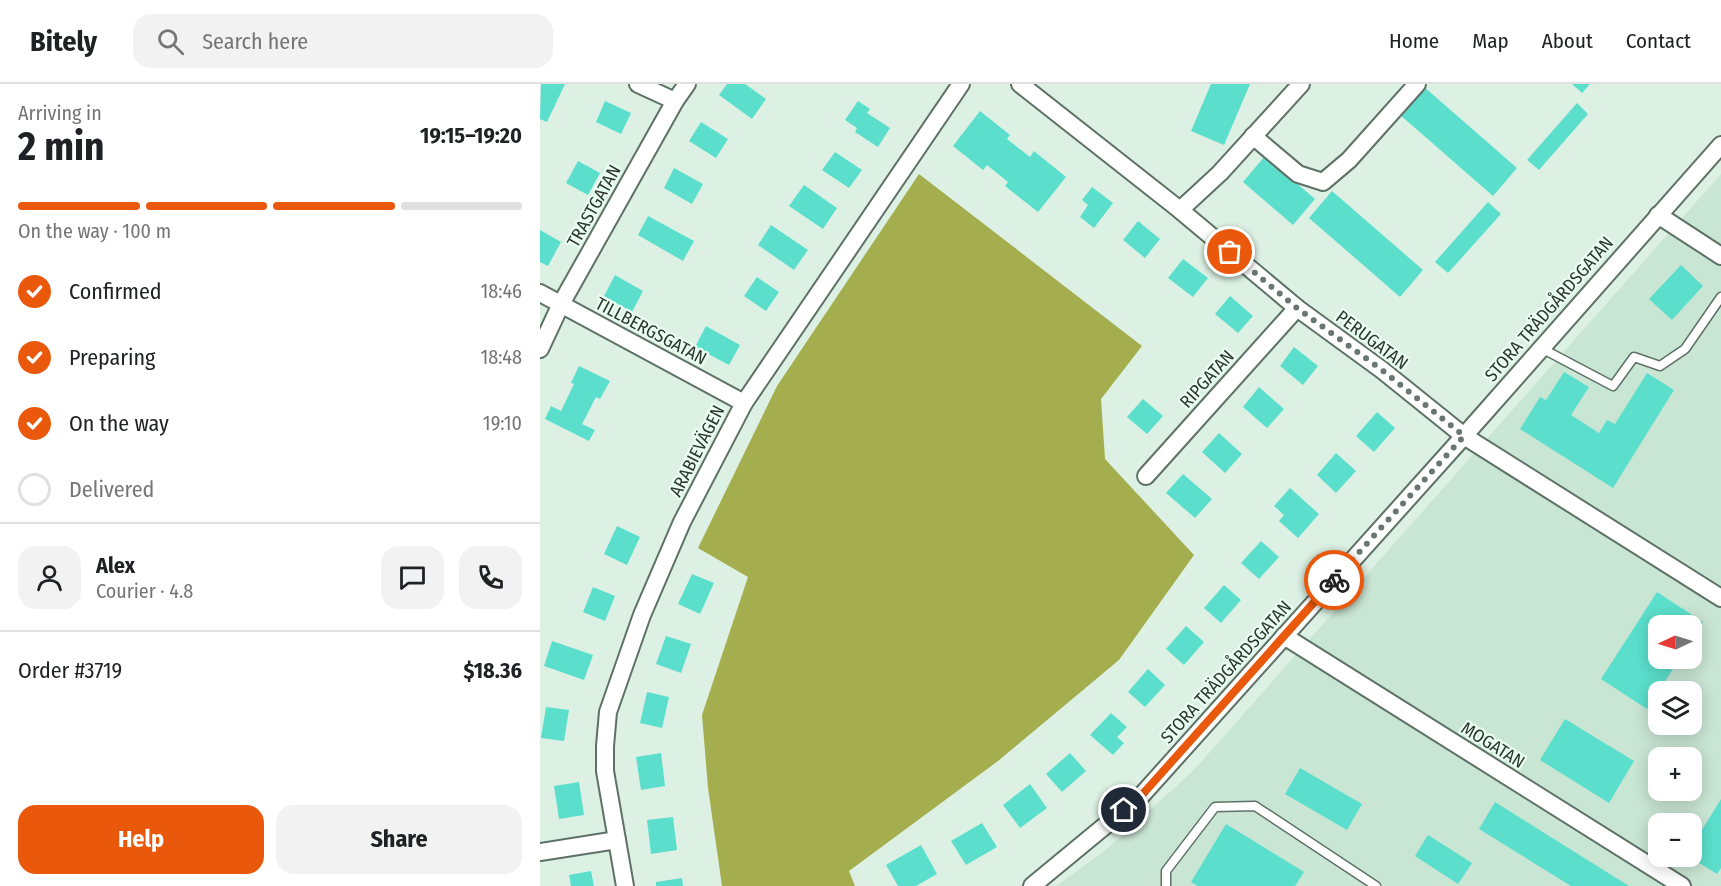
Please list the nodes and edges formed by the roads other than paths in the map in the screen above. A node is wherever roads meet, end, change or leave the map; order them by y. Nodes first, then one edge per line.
1 (638, 84) edge
2 (687, 84) edge
3 (961, 84) edge
4 (1020, 84) edge
5 (1301, 84) edge
6 (1417, 84) edge
7 (675, 101) junction
8 (1253, 136) junction
9 (1721, 145) edge
10 (1180, 210) junction
11 (1658, 215) junction
12 (1721, 256) edge
13 (540, 293) edge
14 (1721, 297) edge
15 (561, 304) junction
16 (1297, 308) junction
17 (1541, 348) junction
18 (540, 349) edge
19 (744, 403) junction
20 (1464, 436) junction
21 (1146, 476) dead end
22 (1721, 598) edge
23 (1284, 636) junction
24 (617, 840) junction
25 (540, 852) edge
26 (625, 886) edge
27 (1032, 886) edge
28 (1166, 886) edge
29 (1376, 886) edge
30 (1682, 886) edge

1 - 7 street
2 - 7 street, TRASTGATAN
3 - 19 street, ARABIEVÄGEN
4 - 10 street, PERUGATAN
5 - 8 street
6 - 8 street
7 - 15 street, TRASTGATAN
8 - 10 street
9 - 11 street, STORA TRÄDGÅRDSGATAN
10 - 16 street, PERUGATAN
11 - 12 street
11 - 17 street, STORA TRÄDGÅRDSGATAN
13 - 15 street, TILLBERGSGATAN
14 - 17 lane
15 - 18 street, TRASTGATAN
15 - 19 street, TILLBERGSGATAN
16 - 20 street, PERUGATAN
16 - 21 street, RIPGATAN
17 - 20 street, STORA TRÄDGÅRDSGATAN
19 - 24 street, ARABIEVÄGEN
20 - 22 street, PERUGATAN
20 - 23 street, STORA TRÄDGÅRDSGATAN
23 - 27 street, STORA TRÄDGÅRDSGATAN
23 - 30 street, MOGATAN
24 - 25 street
24 - 26 street, ARABIEVÄGEN
28 - 29 lane

